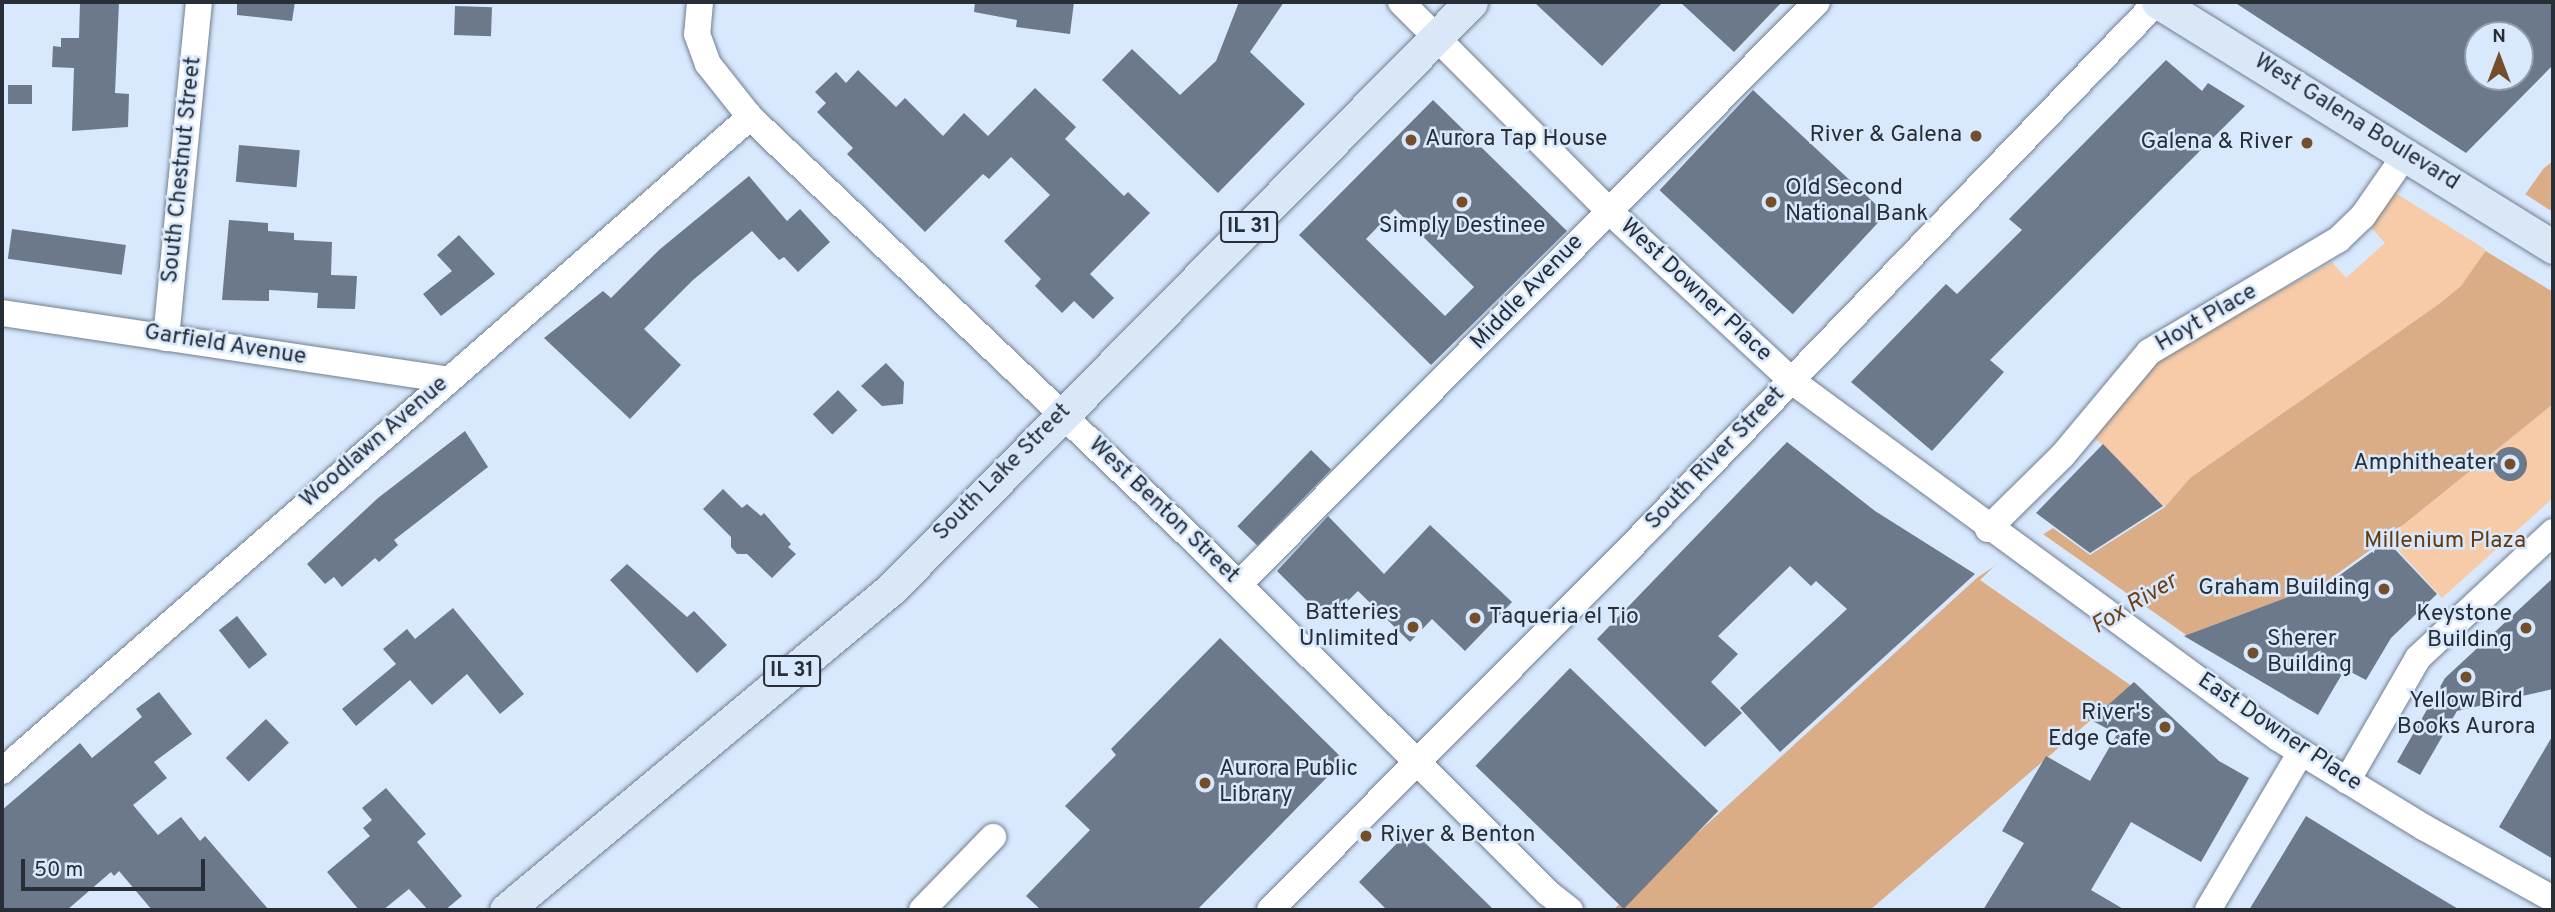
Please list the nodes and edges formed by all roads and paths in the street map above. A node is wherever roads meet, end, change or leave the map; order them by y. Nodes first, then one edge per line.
1 (199, 2) edge
2 (700, 2) edge
3 (1401, 2) edge
4 (1471, 2) edge
5 (1817, 2) edge
6 (2157, 2) edge
7 (1433, 38) junction
8 (750, 117) junction
9 (2406, 154) junction
10 (1607, 209) junction
11 (2553, 247) edge
12 (2, 313) edge
13 (166, 338) junction
14 (448, 380) junction
15 (1792, 381) junction
16 (1061, 414) junction
17 (1988, 529) junction
18 (2553, 532) edge
19 (2018, 548) joint
20 (1239, 584) junction
21 (2301, 752) junction
22 (1419, 761) junction
23 (2, 771) edge
24 (2347, 781) junction
25 (992, 837) dead end
26 (2553, 899) edge
27 (506, 910) edge
28 (922, 910) edge
29 (1270, 910) edge
30 (1570, 910) edge
31 (2208, 910) edge

1 - 13 street, South Chestnut Street
2 - 8 street, West Benton Street
3 - 7 street, West Downer Place
4 - 7 main road, South Lake Street / IL 31
5 - 10 street, Middle Avenue
6 - 9 main road, West Galena Boulevard
6 - 15 street, South River Street
7 - 10 street, West Downer Place
7 - 16 main road, South Lake Street / IL 31
8 - 14 street, Woodlawn Avenue
8 - 16 street, West Benton Street
9 - 11 main road, West Galena Boulevard
9 - 17 street, Hoyt Place
10 - 15 street, West Downer Place
10 - 20 street, Middle Avenue
12 - 13 street, Garfield Avenue
13 - 14 street, Garfield Avenue
14 - 23 street, Woodlawn Avenue
15 - 17 street, West Downer Place
15 - 22 street, South River Street
16 - 20 street, West Benton Street
16 - 27 main road, South Lake Street / IL 31
17 - 19 street, West Downer Place
18 - 24 street
19 - 21 street, East Downer Place
20 - 22 street, West Benton Street
21 - 24 street, East Downer Place
21 - 31 street
22 - 29 street, South River Street
22 - 30 street, West Benton Street
24 - 26 street, East Downer Place
25 - 28 street

